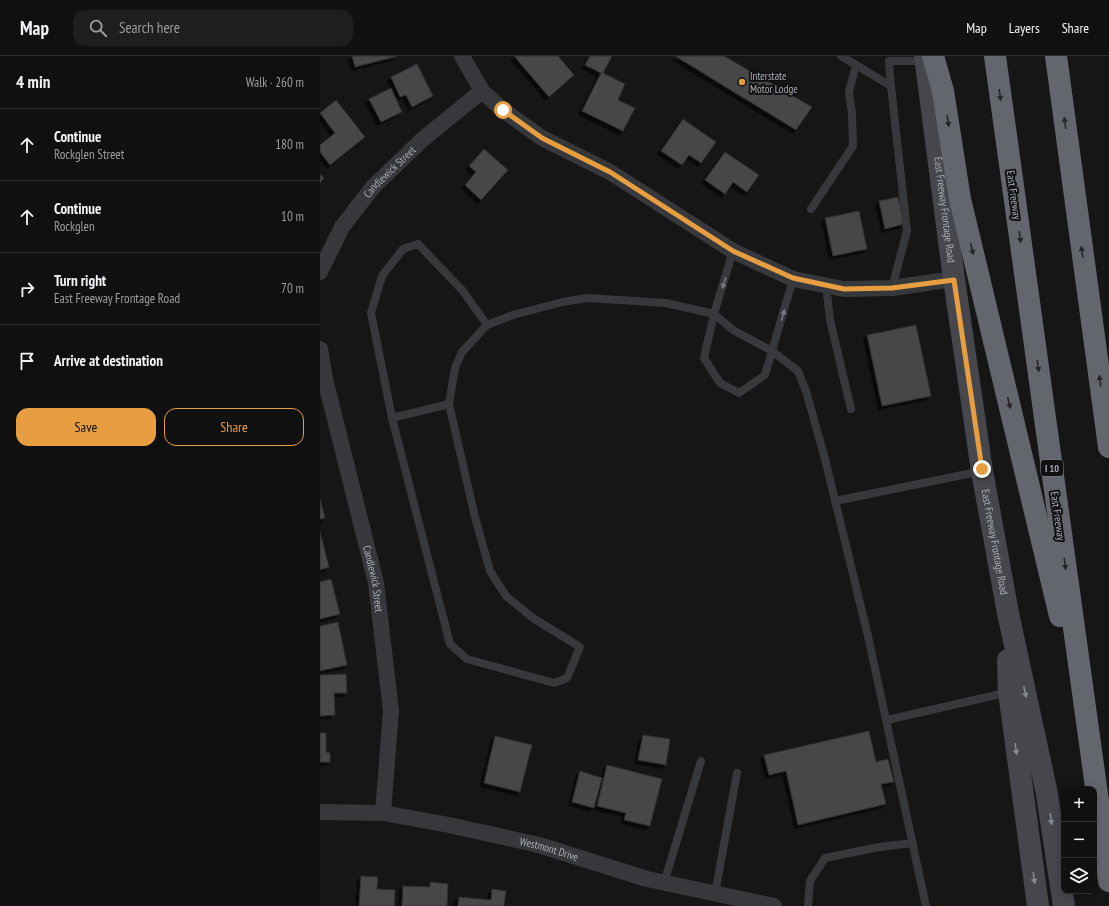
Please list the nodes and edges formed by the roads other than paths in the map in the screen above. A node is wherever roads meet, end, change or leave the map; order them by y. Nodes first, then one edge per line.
1 (462, 56) edge
2 (841, 56) edge
3 (995, 56) edge
4 (1056, 56) edge
5 (928, 58) edge
6 (856, 65) junction
7 (891, 86) junction
8 (482, 91) junction
9 (811, 208) dead end
10 (733, 251) junction
11 (320, 272) edge
12 (793, 278) junction
13 (954, 280) junction
14 (826, 285) junction
15 (892, 288) junction
16 (714, 314) junction
17 (487, 325) junction
18 (320, 349) edge
19 (772, 351) junction
20 (323, 380) edge
21 (449, 404) junction
22 (851, 409) dead end
23 (392, 418) junction
24 (1109, 447) edge
25 (982, 471) junction
26 (835, 501) junction
27 (1008, 613) junction
28 (1008, 692) junction
29 (887, 720) junction
30 (1089, 742) junction
31 (701, 761) dead end
32 (738, 773) dead end
33 (320, 812) edge
34 (383, 813) junction
35 (913, 843) junction
36 (1109, 881) edge
37 (664, 883) junction
38 (715, 894) junction
39 (769, 906) edge
40 (808, 906) edge
41 (926, 906) edge
42 (1038, 906) edge
43 (1064, 906) edge

1 - 8 street
2 - 6 lane
3 -> 30 highway, East Freeway / I 10
24 -> 4 highway
5 - 7 lane
5 - 13 main road, East Freeway Frontage Road
5 -> 30 highway
6 - 7 lane
6 - 9 lane
7 - 15 lane
8 - 10 street
8 - 11 street, Candlewick Street
10 - 12 street
10 -> 16 lane
12 - 14 street
19 -> 12 lane
13 - 15 street
13 - 25 main road, East Freeway Frontage Road
14 - 15 street
14 - 22 lane
16 - 17 lane
16 - 19 lane
16 - 19 lane
17 - 21 lane
17 - 23 lane
18 - 20 street, Candlewick Street
19 - 26 lane
20 - 34 street, Candlewick Street
21 - 23 lane
21 - 23 lane
25 - 26 lane
25 - 27 main road, East Freeway Frontage Road
26 - 29 lane
27 - 28 main road
27 -> 43 main road, East Freeway Frontage Road
28 - 29 lane
28 -> 42 main road
29 - 35 lane
30 - 36 highway, East Freeway / I 10
31 - 37 lane
32 - 38 lane
33 - 34 street, Westmont Drive
34 - 37 street, Westmont Drive
35 - 40 lane
35 - 41 lane
37 - 38 street, Westmont Drive
38 - 39 street, Westmont Drive

